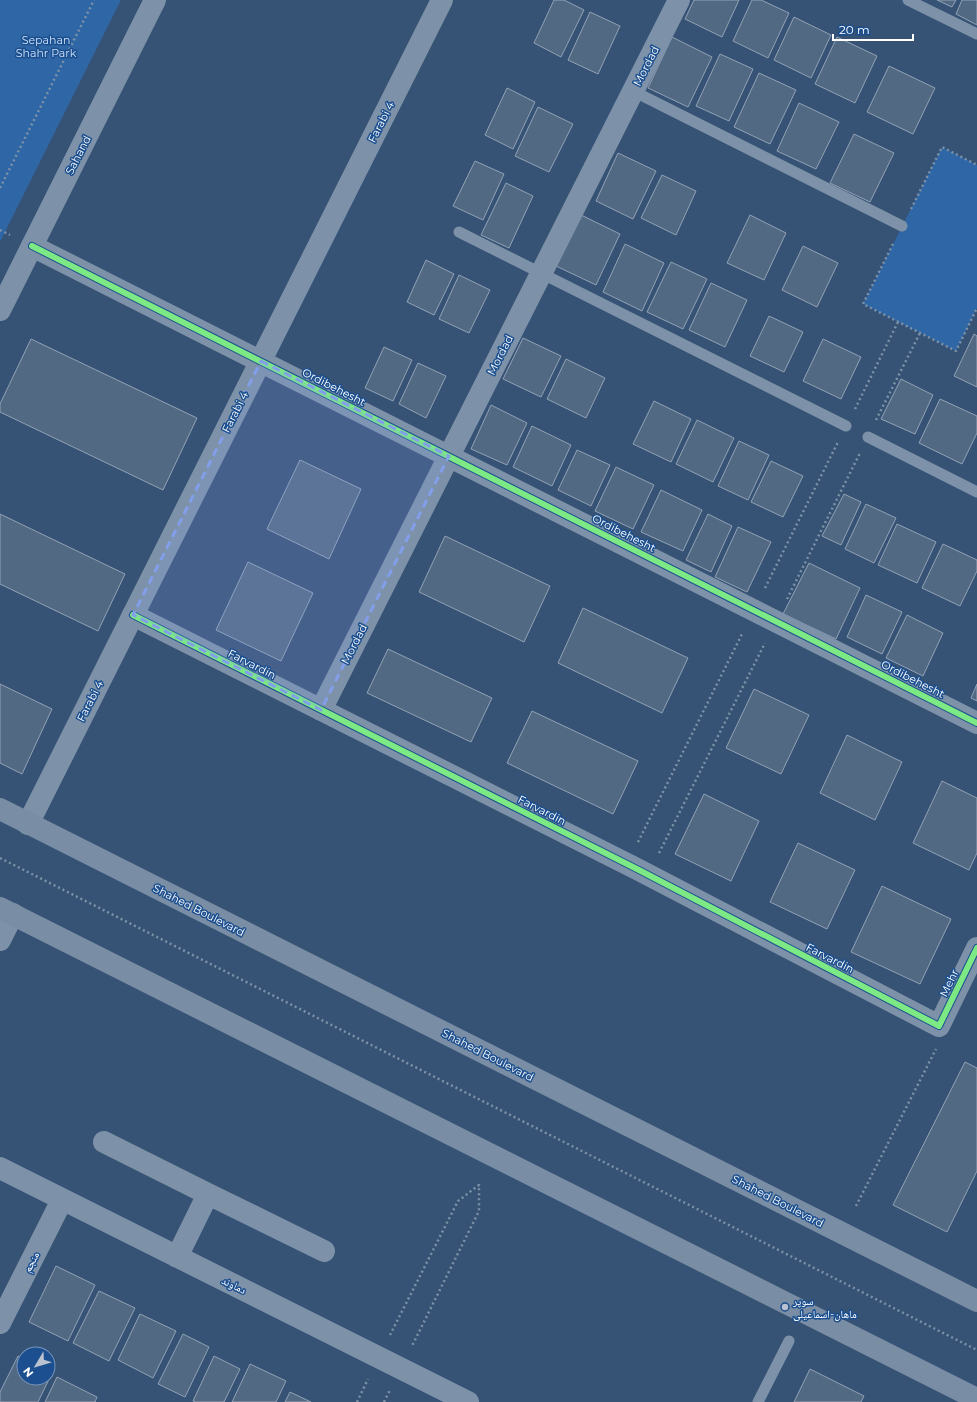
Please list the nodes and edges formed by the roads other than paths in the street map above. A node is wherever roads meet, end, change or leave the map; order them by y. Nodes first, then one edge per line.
1 (155, 0) edge
2 (442, 0) edge
3 (679, 0) edge
4 (908, 0) edge
5 (977, 34) edge
6 (633, 91) junction
7 (902, 226) dead end
8 (459, 232) dead end
9 (32, 246) junction
10 (541, 273) junction
11 (0, 310) edge
12 (261, 361) junction
13 (846, 426) dead end
14 (868, 437) dead end
15 (449, 456) junction
16 (977, 492) edge
17 (133, 615) junction
18 (321, 710) junction
19 (977, 723) edge
20 (0, 809) edge
21 (28, 824) junction
22 (7, 911) edge
23 (0, 940) edge
24 (977, 948) edge
25 (939, 1026) joint
26 (104, 1142) dead end
27 (0, 1168) edge
28 (208, 1194) junction
29 (62, 1200) junction
30 (324, 1251) dead end
31 (176, 1257) junction
32 (946, 1285) junction
33 (977, 1295) edge
34 (977, 1301) edge
35 (0, 1323) edge
36 (789, 1341) dead end
37 (977, 1387) edge
38 (948, 1393) edge
39 (977, 1399) edge
40 (468, 1402) edge
41 (758, 1402) edge

1 - 9 street, Sahand
2 - 12 street, Farabi 4
3 - 6 street, Mordad
4 - 5 lane
6 - 7 lane
6 - 10 street, Mordad
8 - 10 lane
9 - 11 street, Sahand
9 - 12 street, Ordibehesht
10 - 13 lane
10 - 15 street, Mordad
12 - 15 street, Ordibehesht
12 - 17 street, Farabi 4
14 - 16 lane
15 - 18 street, Mordad
15 - 19 street, Ordibehesht
17 - 18 street, Farvardin
17 - 21 street, Farabi 4
18 - 25 street, Farvardin
20 - 21 main road, Shahed Boulevard
21 - 32 main road, Shahed Boulevard
22 - 23 street
22 - 38 main road
24 - 25 street, Mehr
26 - 28 street
27 - 29 street, دماوند
28 - 30 street
28 - 31 street
29 - 31 street, دماوند
29 - 35 street, منجم
31 - 40 street, دماوند
32 - 33 main road
32 - 34 main road, Shahed Boulevard
36 - 41 lane
37 - 38 main road
38 - 39 main road

